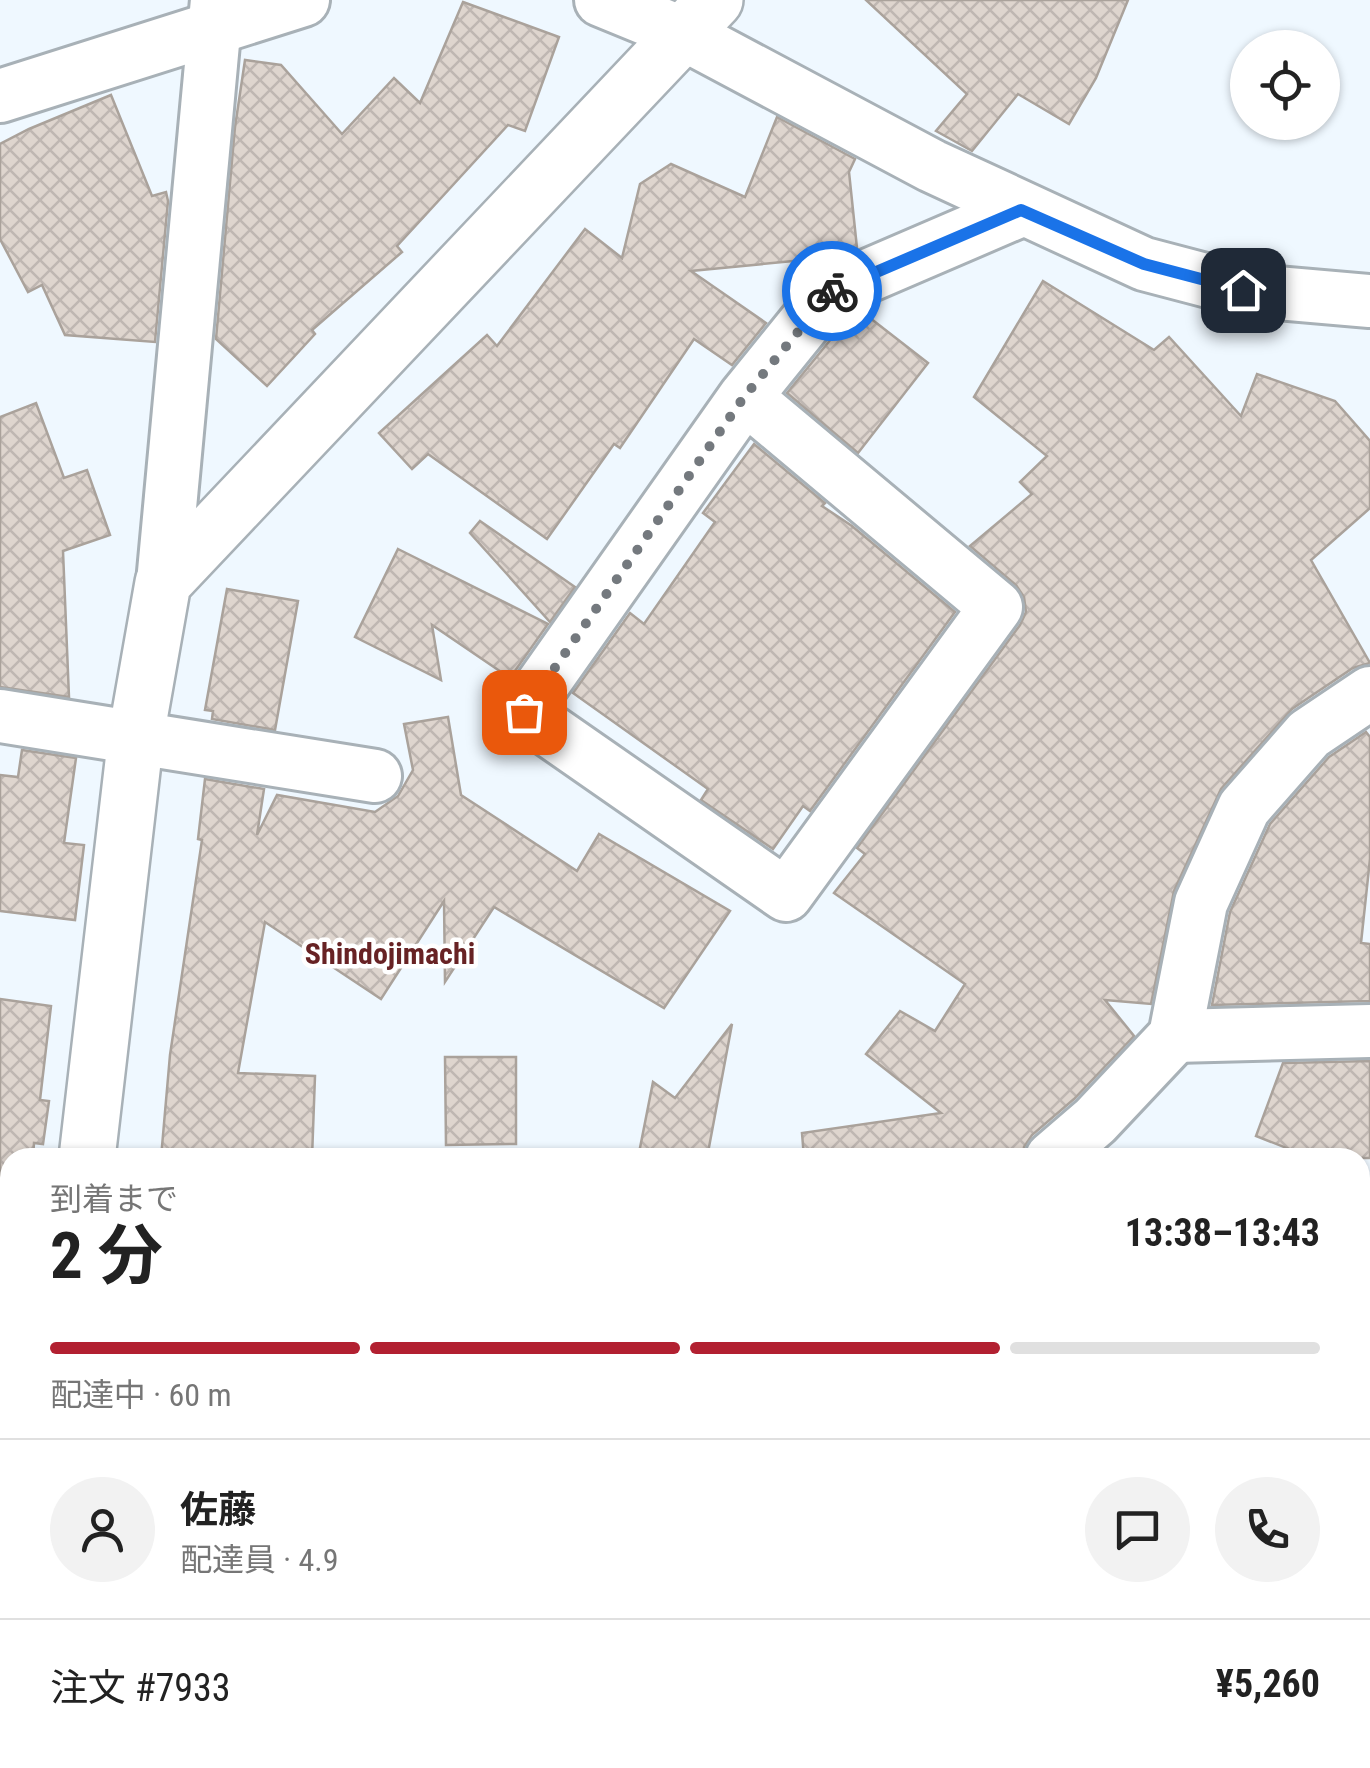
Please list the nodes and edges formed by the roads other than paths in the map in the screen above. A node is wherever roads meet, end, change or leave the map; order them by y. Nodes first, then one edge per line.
1 (303, 0) edge
2 (600, 0) edge
3 (216, 14) edge
4 (699, 17) edge
5 (2, 94) edge
6 (1021, 210) junction
7 (1370, 302) edge
8 (744, 397) junction
9 (163, 584) junction
10 (1370, 693) edge
11 (0, 716) edge
12 (136, 736) junction
13 (375, 776) dead end
14 (1370, 1031) edge
15 (1175, 1036) junction
16 (88, 1148) edge
17 (1063, 1148) edge

1 - 3 street
2 - 4 street
3 - 5 street
3 - 9 street
4 - 6 street
4 - 9 street
6 - 7 street
6 - 8 street
8 - 8 street
9 - 12 street
10 - 15 street
11 - 12 street
12 - 13 street
12 - 16 street
14 - 15 street
15 - 17 street

